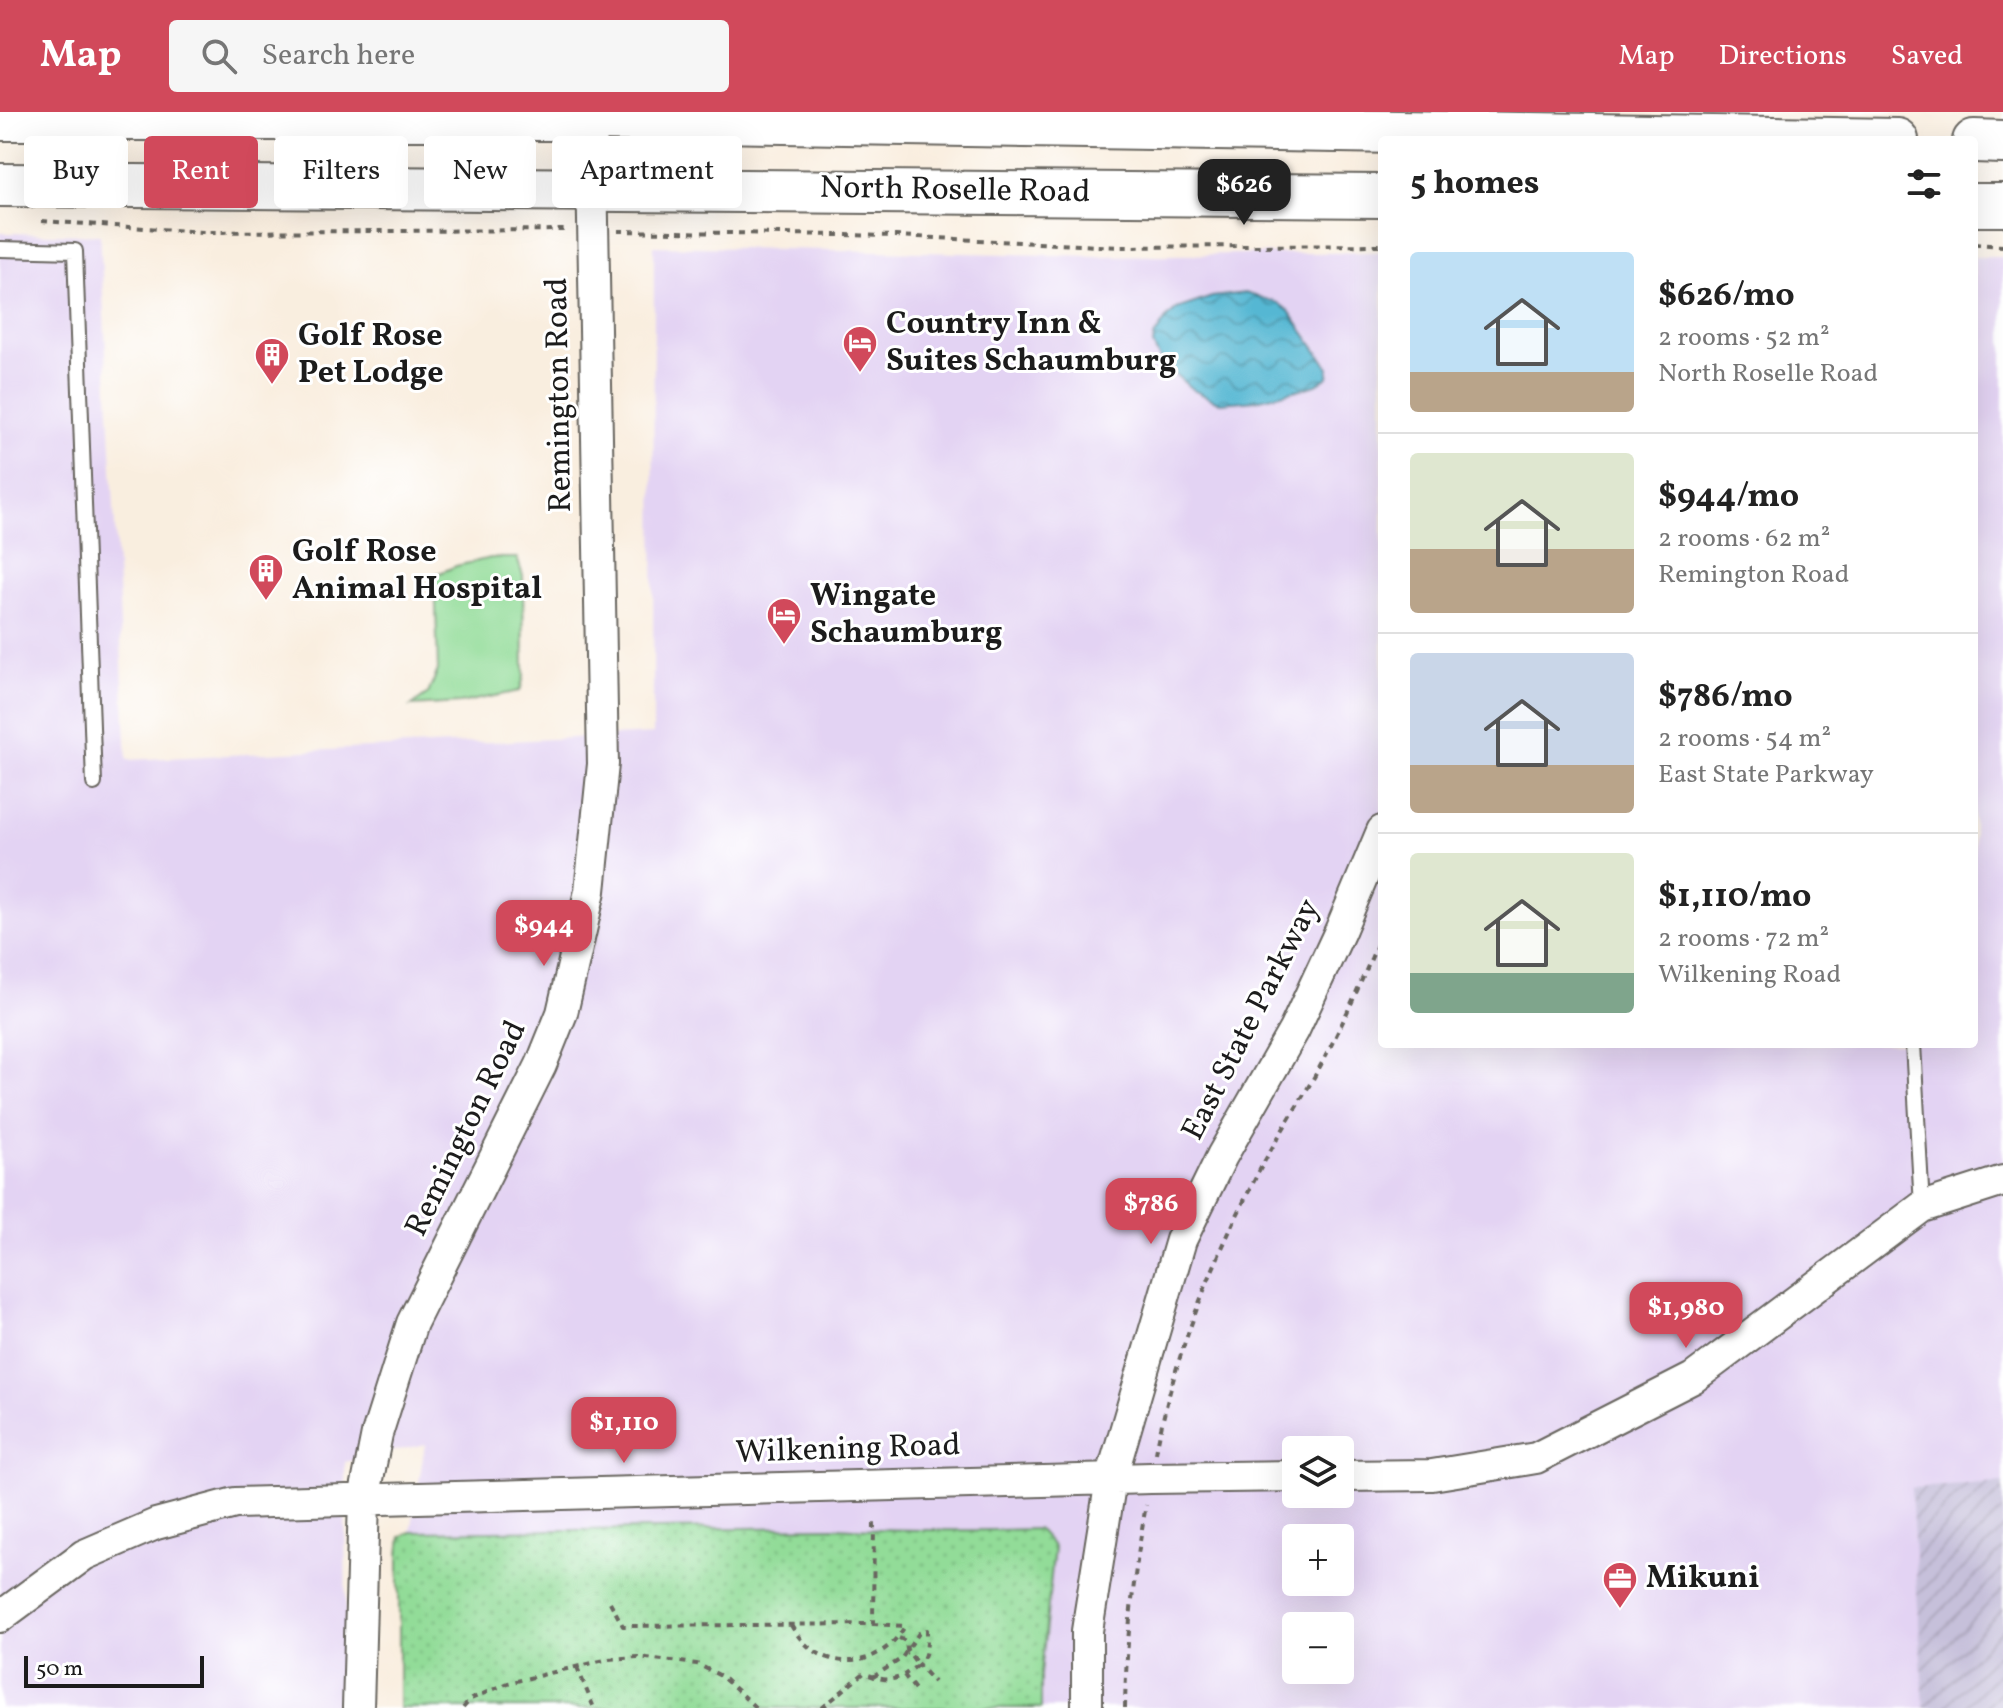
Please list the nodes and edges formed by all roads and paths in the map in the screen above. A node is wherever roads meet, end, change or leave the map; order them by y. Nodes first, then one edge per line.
1 (1878, 112) edge
2 (208, 116) edge
3 (591, 116) edge
4 (0, 119) edge
5 (1437, 128) edge
6 (1732, 136) edge
7 (1880, 136) edge
8 (1978, 141) edge
9 (2003, 142) edge
10 (0, 185) edge
11 (552, 188) edge
12 (742, 190) edge
13 (1378, 196) edge
14 (1978, 205) edge
15 (2003, 205) edge
16 (591, 208) edge
17 (29, 220) dead end
18 (514, 231) dead end
19 (638, 231) dead end
20 (1978, 244) edge
21 (1378, 245) edge
22 (2003, 246) edge
23 (0, 249) edge
24 (94, 783) dead end
25 (1378, 841) edge
26 (1378, 942) edge
27 (1913, 1048) edge
28 (2003, 1181) edge
29 (1922, 1207) junction
30 (1282, 1476) edge
31 (1354, 1476) edge
32 (1151, 1478) junction
33 (1111, 1479) junction
34 (364, 1499) junction
35 (874, 1522) dead end
36 (610, 1602) dead end
37 (0, 1617) edge
38 (873, 1624) junction
39 (791, 1625) junction
40 (898, 1638) junction
41 (907, 1650) junction
42 (918, 1665) junction
43 (577, 1667) junction
44 (904, 1675) junction
45 (873, 1677) junction
46 (934, 1682) dead end
47 (917, 1692) dead end
48 (358, 1708) edge
49 (463, 1708) edge
50 (594, 1708) edge
51 (756, 1708) edge
52 (822, 1708) edge
53 (1087, 1708) edge
54 (1125, 1708) edge

1 - 7 street
2 - 3 main road, North Roselle Road
2 - 4 main road, North Roselle Road
3 - 5 main road, North Roselle Road
5 - 6 main road, North Roselle Road
8 - 9 main road
10 - 11 main road, North Roselle Road
12 - 13 main road, North Roselle Road
14 - 15 main road
16 - 34 street, Remington Road
17 - 18 path
19 - 21 path
20 - 22 path
23 - 24 lane
25 - 33 street, East State Parkway
26 - 32 path
27 - 29 lane
28 - 29 street
29 - 31 street
30 - 32 street, Wilkening Road
32 - 33 street, Wilkening Road
32 - 54 path
33 - 34 street, Wilkening Road
33 - 53 street, East State Parkway
34 - 37 street, Wilkening Road
34 - 48 street, Remington Road
35 - 38 path
36 - 39 path
38 - 39 path
38 - 40 path
39 - 40 path
40 - 41 path
41 - 42 path
41 - 42 path
41 - 45 path
42 - 44 path
42 - 46 path
43 - 49 path
43 - 50 path
43 - 51 path
44 - 45 path
44 - 47 path
45 - 52 path

